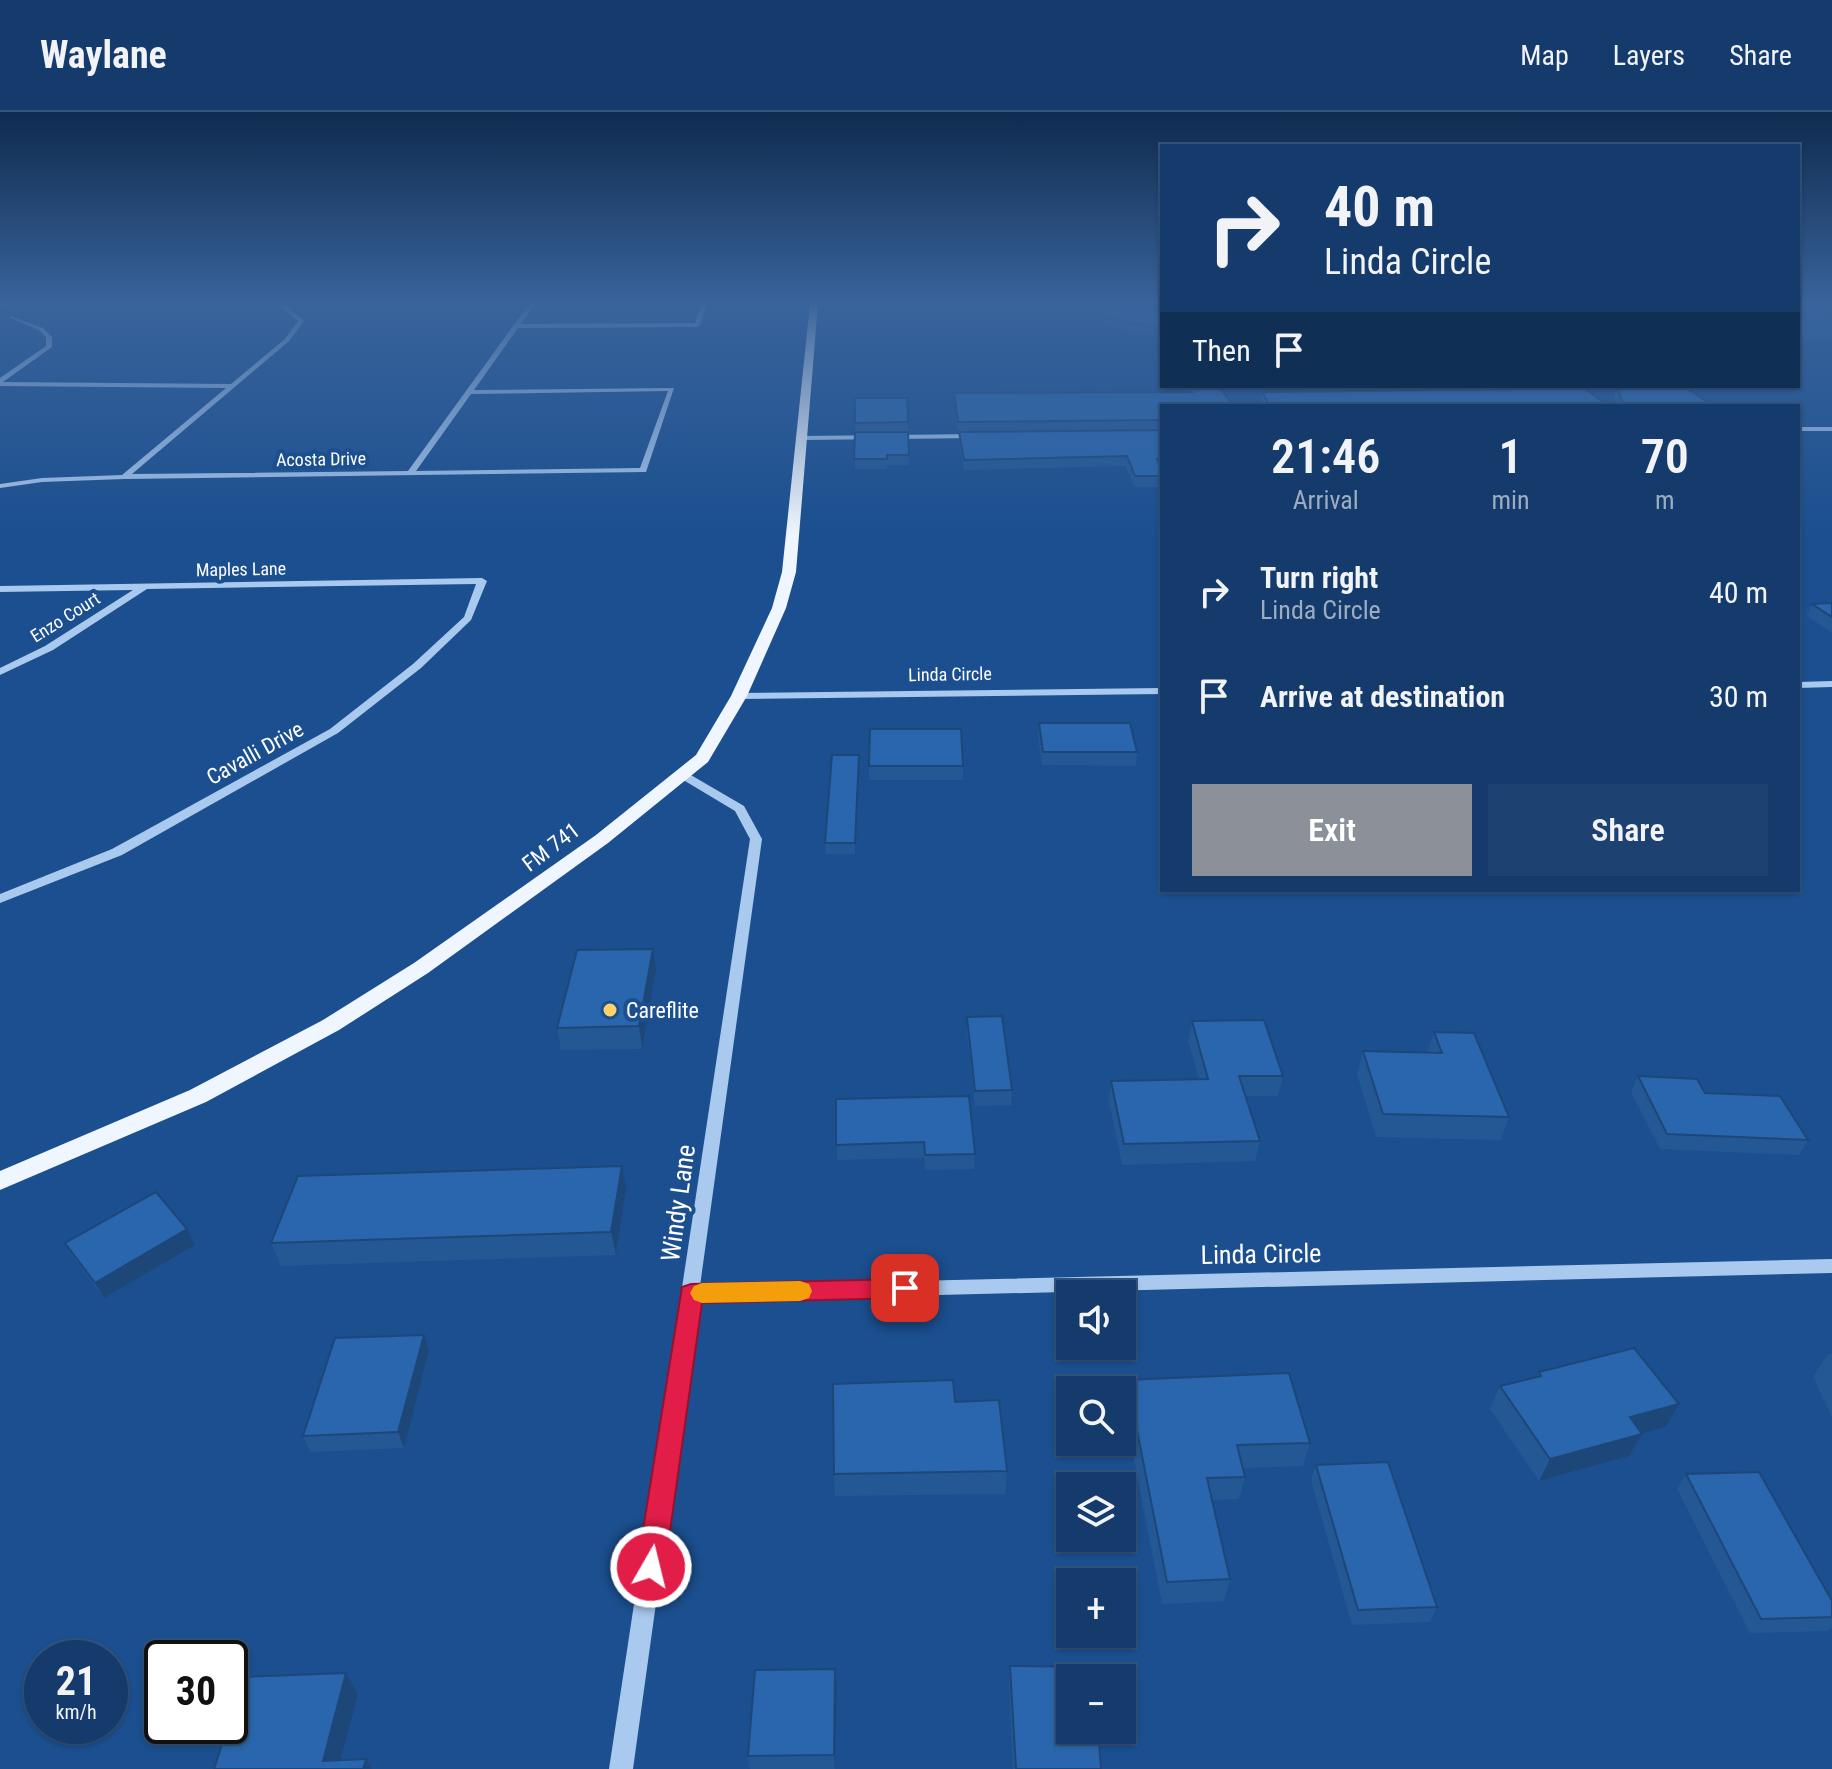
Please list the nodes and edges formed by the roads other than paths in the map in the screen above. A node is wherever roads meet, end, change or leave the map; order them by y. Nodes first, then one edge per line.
1 (238, 381) edge
2 (477, 381) edge
3 (807, 381) edge
4 (0, 383) edge
5 (233, 386) junction
6 (469, 392) junction
7 (1800, 429) edge
8 (1832, 429) edge
9 (993, 436) edge
10 (802, 438) junction
11 (410, 474) junction
12 (124, 477) junction
13 (0, 486) edge
14 (482, 581) joint
15 (144, 587) junction
16 (0, 589) edge
17 (0, 672) edge
18 (1832, 684) edge
19 (1800, 685) edge
20 (1160, 691) edge
21 (739, 696) junction
22 (684, 775) junction
23 (0, 899) edge
24 (0, 1181) edge
25 (1832, 1266) edge
26 (691, 1294) junction
27 (621, 1769) edge

1 - 5 street
2 - 6 street
3 - 10 main road, FM 741 / FM 741
4 - 5 street
5 - 12 street
6 - 11 street
6 - 11 street, Acosta Drive
7 - 8 street
9 - 10 street
10 - 21 main road, FM 741 / FM 741
11 - 12 street, Acosta Drive
12 - 13 street, Acosta Drive
14 - 15 street, Maples Lane
14 - 23 street, Cavalli Drive
15 - 16 street, Maples Lane
15 - 17 street, Enzo Court
18 - 19 street
20 - 21 street, Linda Circle
21 - 22 main road, FM 741 / FM 741
22 - 24 main road, FM 741 / FM 741
22 - 26 street, Windy Lane
25 - 26 street, Linda Circle
26 - 27 street, Windy Lane

